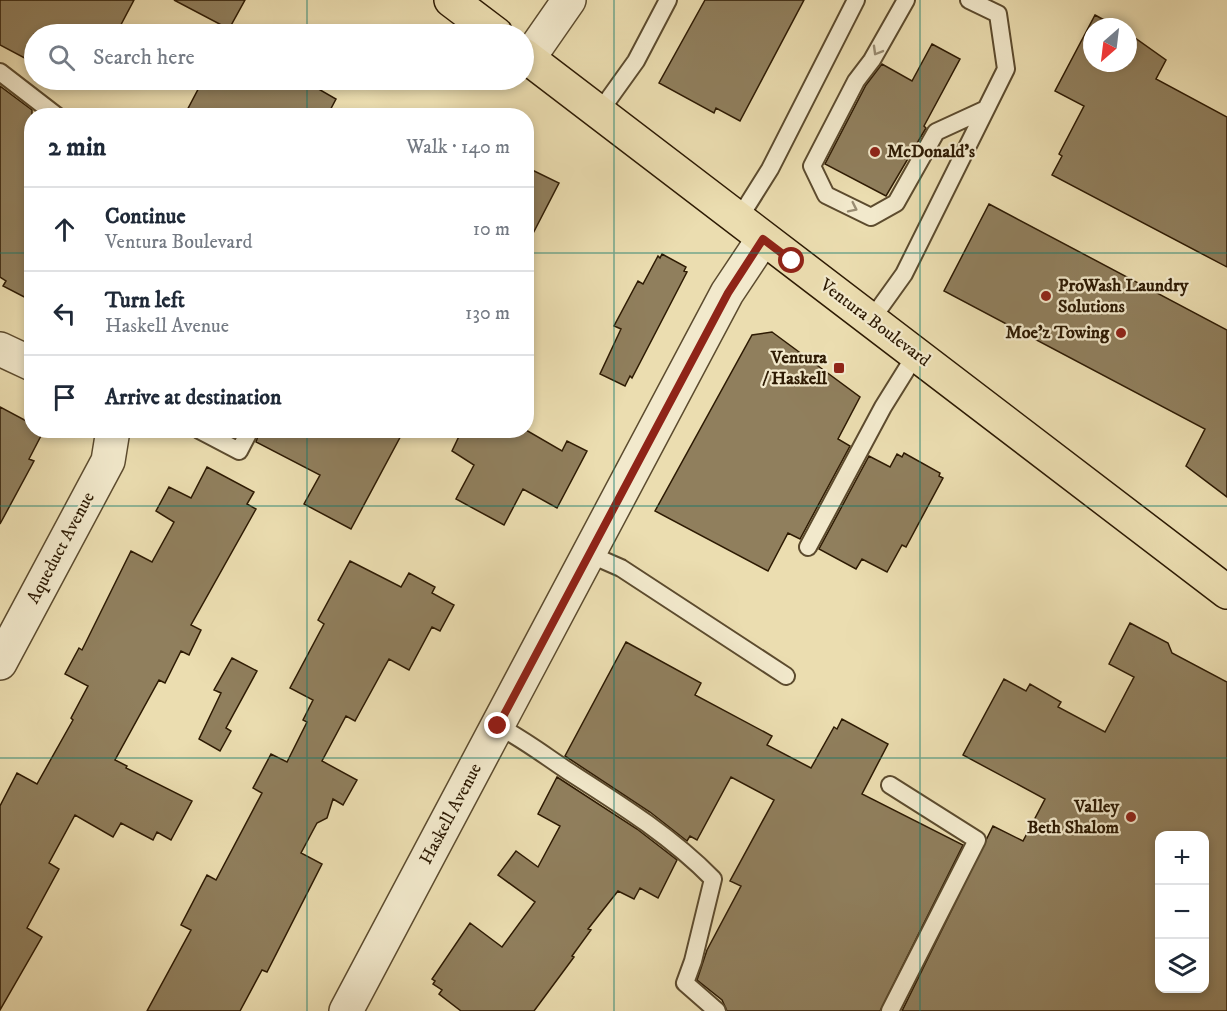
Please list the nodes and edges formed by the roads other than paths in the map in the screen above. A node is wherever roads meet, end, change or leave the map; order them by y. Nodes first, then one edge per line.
1 (451, 0) edge
2 (569, 0) edge
3 (668, 0) edge
4 (856, 0) edge
5 (906, 0) edge
6 (969, 0) edge
7 (483, 24) edge
8 (534, 46) edge
9 (534, 63) edge
10 (0, 72) edge
11 (47, 108) edge
12 (986, 109) junction
13 (598, 114) junction
14 (751, 229) junction
15 (871, 320) junction
16 (0, 349) edge
17 (916, 354) junction
18 (24, 360) edge
19 (111, 438) edge
20 (214, 438) edge
21 (246, 438) edge
22 (808, 547) dead end
23 (590, 554) junction
24 (1227, 592) edge
25 (0, 663) edge
26 (786, 676) dead end
27 (498, 726) junction
28 (890, 785) dead end
29 (354, 1008) edge
30 (717, 1011) edge
31 (890, 1011) edge

1 - 7 main road
2 - 8 street
3 - 13 lane
4 - 14 lane
5 -> 12 lane
6 - 12 lane
9 - 13 main road, Ventura Boulevard
10 - 11 lane
12 - 15 lane
13 - 14 main road, Ventura Boulevard
14 - 15 main road, Ventura Boulevard
14 - 23 street, Haskell Avenue
15 - 17 main road, Ventura Boulevard
16 - 18 street
17 - 22 lane
17 - 24 main road, Ventura Boulevard
19 - 25 street, Aqueduct Avenue
20 - 21 lane
23 - 26 lane
23 - 27 street, Haskell Avenue
27 - 29 street, Haskell Avenue
27 - 30 lane
28 - 31 lane

